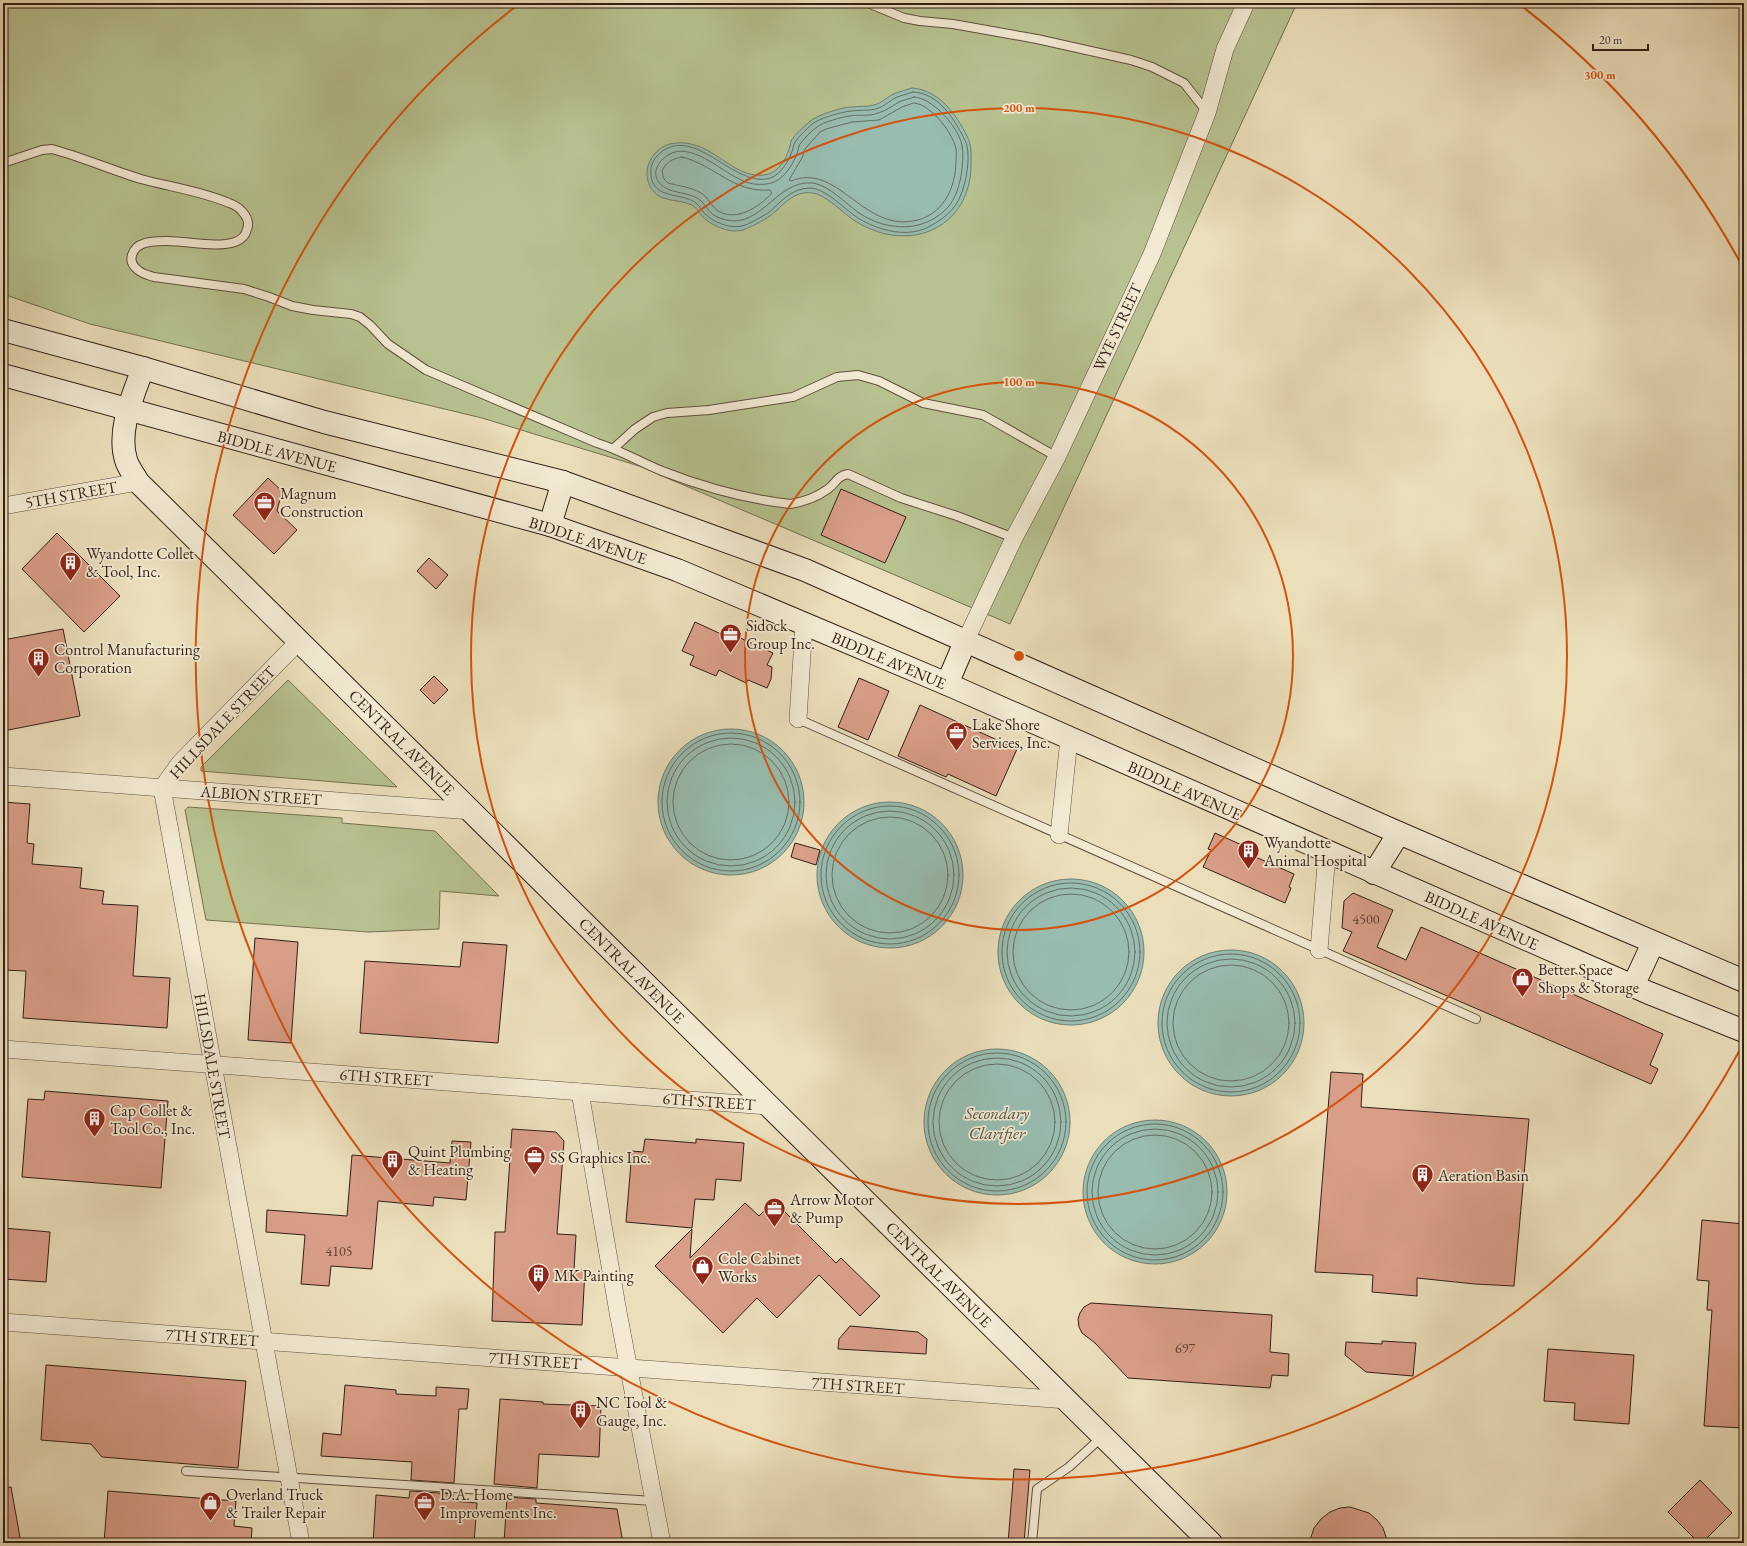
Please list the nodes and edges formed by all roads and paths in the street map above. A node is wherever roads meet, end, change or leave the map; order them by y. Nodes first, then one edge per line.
1 (868, 3) edge
2 (1246, 3) edge
3 (1207, 113) junction
4 (3, 163) edge
5 (3, 330) edge
6 (143, 368) junction
7 (3, 375) edge
8 (129, 409) junction
9 (627, 436) junction
10 (597, 443) junction
11 (614, 448) junction
12 (631, 457) junction
13 (1057, 457) junction
14 (138, 482) junction
15 (563, 482) junction
16 (3, 506) edge
17 (550, 525) junction
18 (1014, 538) junction
19 (804, 623) junction
20 (299, 641) junction
21 (965, 642) junction
22 (947, 684) junction
23 (798, 719) joint
24 (1069, 739) junction
25 (3, 776) edge
26 (162, 788) junction
27 (472, 811) junction
28 (1399, 834) junction
29 (1059, 835) junction
30 (1327, 853) junction
31 (1374, 873) junction
32 (1653, 943) junction
33 (1319, 950) junction
34 (1744, 981) edge
35 (1632, 986) junction
36 (1476, 1018) dead end
37 (1744, 1031) edge
38 (3, 1049) edge
39 (213, 1064) junction
40 (580, 1092) junction
41 (769, 1106) junction
42 (3, 1322) edge
43 (264, 1341) junction
44 (628, 1367) junction
45 (1067, 1400) junction
46 (1103, 1436) junction
47 (186, 1471) dead end
48 (289, 1477) junction
49 (654, 1501) junction
50 (301, 1543) edge
51 (662, 1543) edge
52 (1032, 1543) edge
53 (1211, 1543) edge

1 - 3 lane
2 - 3 street, WYE STREET
3 - 13 street, WYE STREET
4 - 10 lane
5 - 6 main road
6 - 8 main road, CENTRAL AVENUE
6 - 15 main road
7 - 8 main road, BIDDLE AVENUE
8 - 14 main road, CENTRAL AVENUE
8 - 17 main road, BIDDLE AVENUE
9 - 10 lane
9 - 11 lane
9 - 12 lane
9 - 13 lane
10 - 11 lane
11 - 12 lane
12 - 18 lane
13 - 18 street, WYE STREET
14 - 16 street, 5TH STREET
14 - 20 main road, CENTRAL AVENUE
15 - 17 main road
15 - 21 main road
17 - 19 main road, BIDDLE AVENUE
18 - 21 street, WYE STREET
19 - 22 main road, BIDDLE AVENUE
19 - 23 street
20 - 26 street, HILLSDALE STREET
20 - 27 main road, CENTRAL AVENUE
21 - 22 main road
21 - 28 main road
22 - 24 main road, BIDDLE AVENUE
23 - 29 lane
24 - 29 street
24 - 30 main road, BIDDLE AVENUE
25 - 26 street, ALBION STREET
26 - 27 street, ALBION STREET
26 - 39 street, HILLSDALE STREET
27 - 41 main road, CENTRAL AVENUE
28 - 31 main road
28 - 32 main road
29 - 33 lane
30 - 31 main road, BIDDLE AVENUE
30 - 33 street
31 - 35 main road, BIDDLE AVENUE
32 - 34 main road
32 - 35 main road
33 - 36 lane
35 - 37 main road, BIDDLE AVENUE
38 - 39 street, 6TH STREET
39 - 40 street, 6TH STREET
39 - 43 street, HILLSDALE STREET
40 - 41 street, 6TH STREET
40 - 44 street
41 - 45 main road, CENTRAL AVENUE
42 - 43 street, 7TH STREET
43 - 44 street, 7TH STREET
43 - 48 street, HILLSDALE STREET
44 - 45 street, 7TH STREET
44 - 49 street
45 - 46 main road, CENTRAL AVENUE
46 - 52 lane
46 - 53 main road, CENTRAL AVENUE
47 - 48 lane
48 - 49 lane
48 - 50 street, HILLSDALE STREET
49 - 51 street

